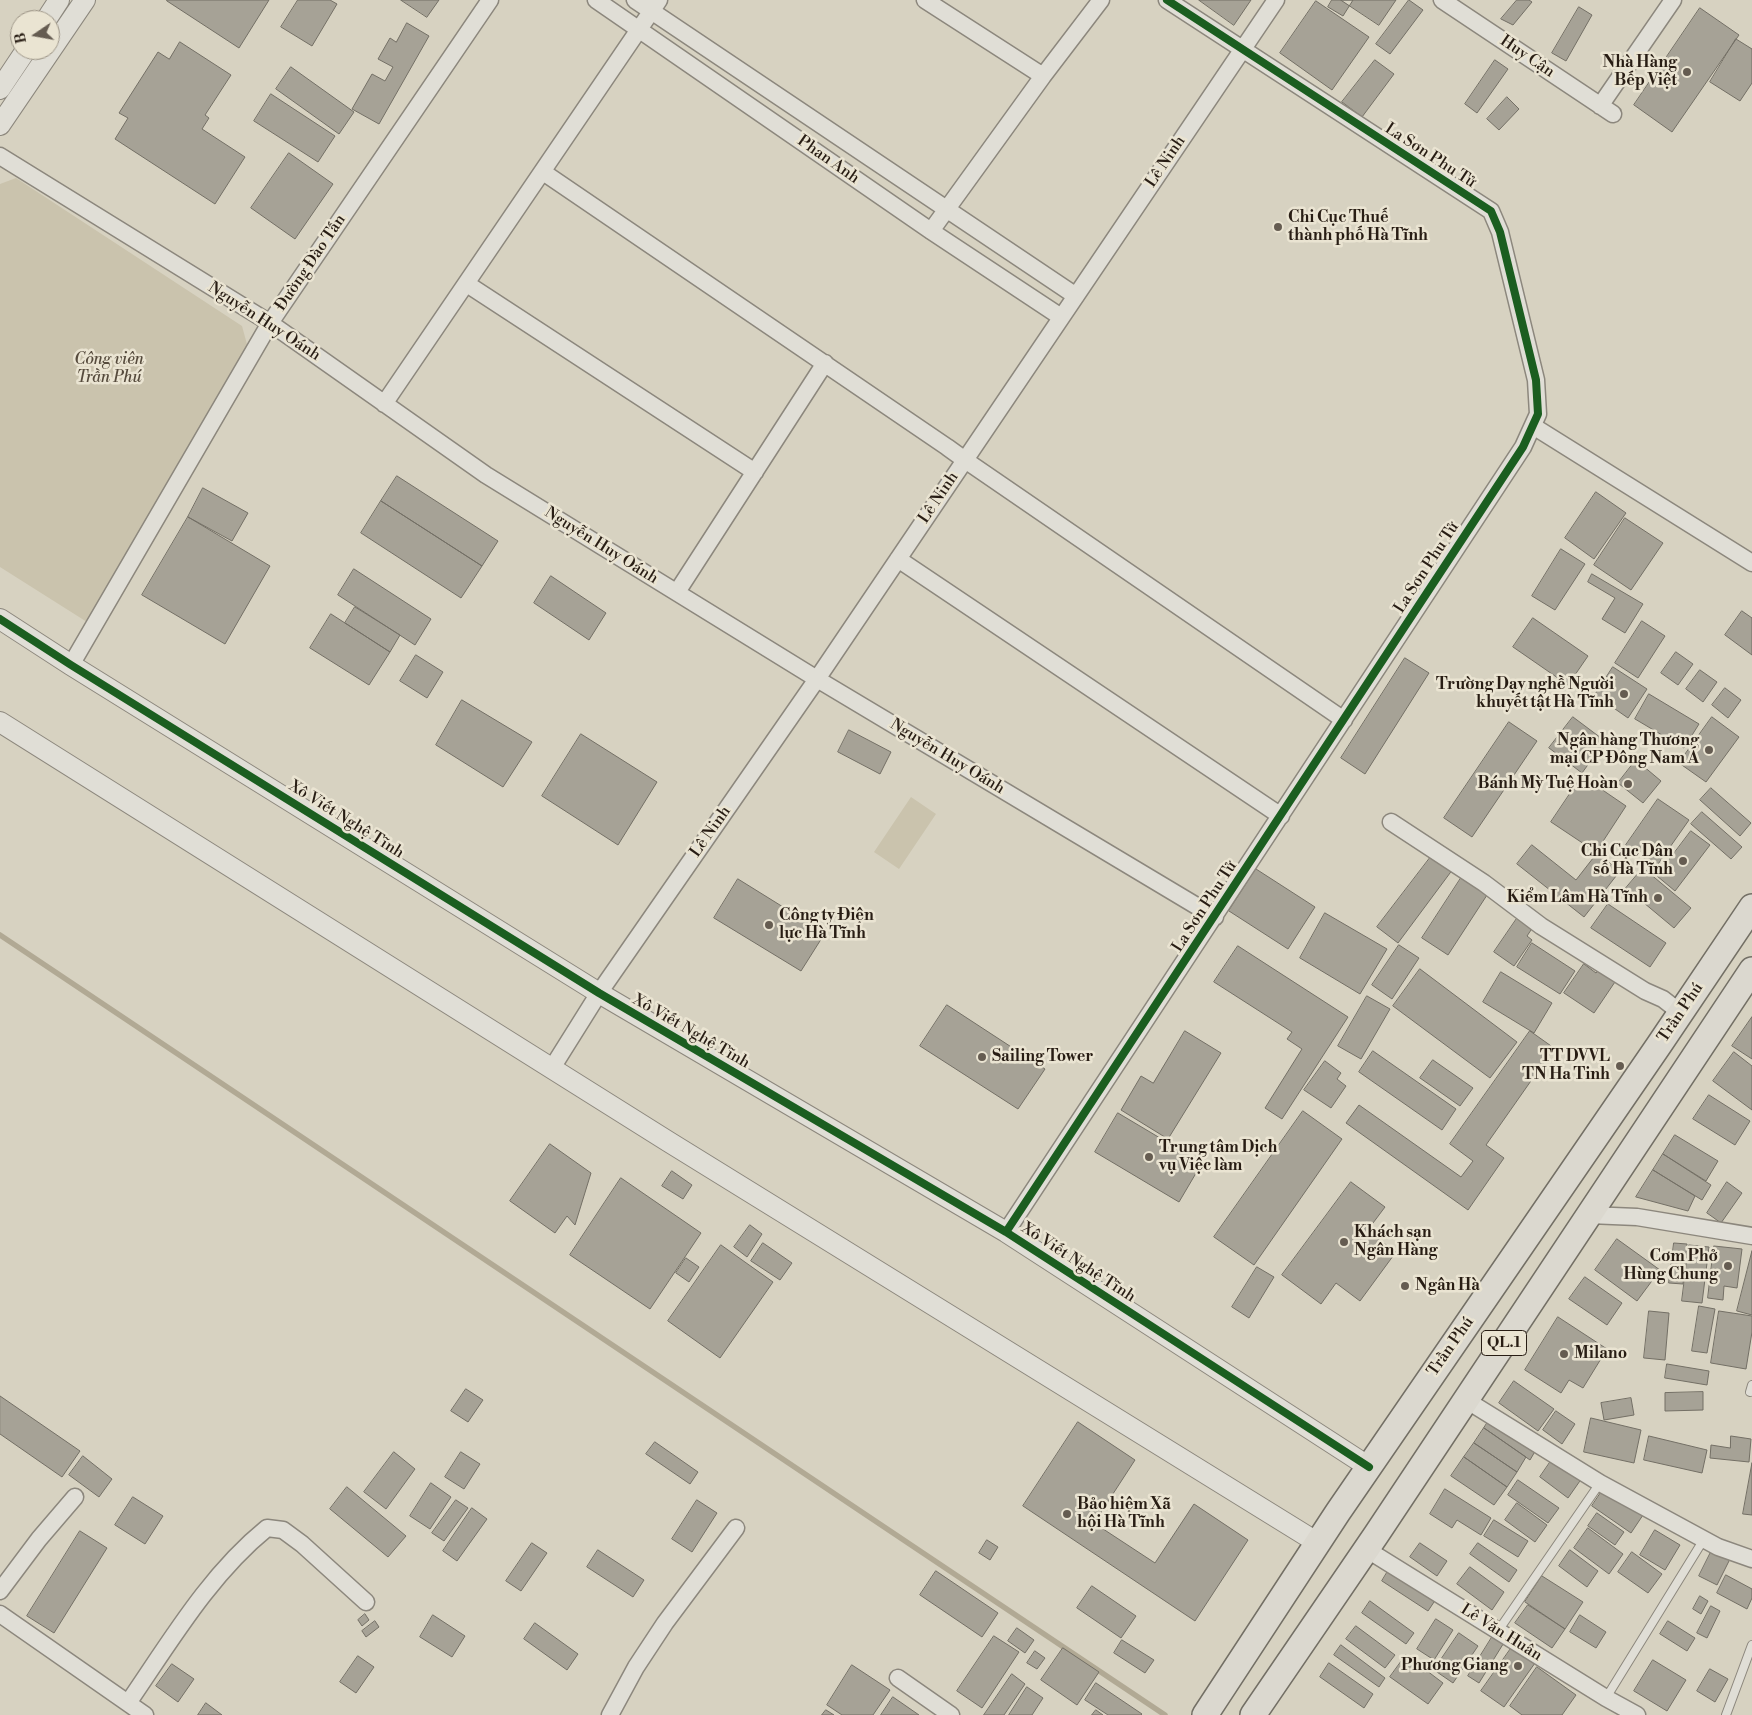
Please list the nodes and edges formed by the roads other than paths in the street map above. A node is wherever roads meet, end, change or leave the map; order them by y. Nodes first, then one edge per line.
1 (85, 0) edge
2 (490, 0) edge
3 (596, 0) edge
4 (635, 0) edge
5 (925, 0) edge
6 (1101, 0) edge
7 (1167, 0) edge
8 (1276, 0) edge
9 (1442, 0) edge
10 (1673, 0) edge
11 (655, 6) edge
12 (640, 28) junction
13 (1242, 49) junction
14 (19, 60) edge
15 (1043, 76) junction
16 (0, 89) edge
17 (0, 125) edge
18 (0, 156) edge
19 (543, 172) junction
20 (947, 209) junction
21 (931, 231) junction
22 (467, 284) junction
23 (1076, 296) junction
24 (1062, 317) junction
25 (270, 323) junction
26 (825, 362) junction
27 (384, 404) junction
28 (1532, 426) junction
29 (965, 460) junction
30 (755, 472) junction
31 (898, 559) junction
32 (1752, 563) edge
33 (677, 592) junction
34 (0, 619) edge
35 (71, 666) junction
36 (817, 679) junction
37 (1344, 720) junction
38 (0, 722) edge
39 (1281, 816) junction
40 (1392, 822) dead end
41 (1752, 907) edge
42 (1214, 917) junction
43 (1752, 970) edge
44 (599, 994) junction
45 (1681, 1013) junction
46 (552, 1068) junction
47 (1589, 1215) junction
48 (1006, 1232) junction
49 (1752, 1236) edge
50 (1466, 1400) junction
51 (1369, 1467) junction
52 (1600, 1483) junction
53 (75, 1497) dead end
54 (736, 1528) dead end
55 (1704, 1539) junction
56 (1318, 1543) junction
57 (1366, 1549) junction
58 (1752, 1559) edge
59 (0, 1591) edge
60 (366, 1602) dead end
61 (0, 1614) edge
62 (1498, 1631) junction
63 (1752, 1645) edge
64 (898, 1678) dead end
65 (1606, 1698) junction
66 (128, 1703) junction
67 (146, 1715) edge
68 (610, 1715) edge
69 (951, 1715) edge
70 (1205, 1715) edge
71 (1253, 1715) edge
72 (1638, 1715) edge
73 (1726, 1715) edge

1 - 17 street
2 - 25 street, Đường Đào Tấn
3 - 12 street, Phan Anh
4 - 11 street, Phan Anh
5 - 15 street
6 - 15 street
7 - 13 street, La Sơn Phu Tử
8 - 13 street, Lê Ninh
9 - 10 street, Huy Cận
11 - 12 street
11 - 20 street, Phan Anh
12 - 19 street
12 - 21 street, Phan Anh
13 - 23 street, Lê Ninh
13 - 28 street, La Sơn Phu Tử
14 - 16 street
15 - 20 street
18 - 25 street, Nguyễn Huy Oánh
19 - 22 street
19 - 26 street
20 - 21 street
20 - 23 street, Phan Anh
21 - 24 street, Phan Anh
22 - 27 street
22 - 30 street
23 - 24 street, Lê Ninh
24 - 29 street, Lê Ninh
25 - 27 street, Nguyễn Huy Oánh
25 - 35 street, Đường Đào Tấn
26 - 29 street
26 - 30 street
27 - 33 street, Nguyễn Huy Oánh
28 - 32 street
28 - 37 street, La Sơn Phu Tử
29 - 31 street, Lê Ninh
29 - 37 street
30 - 33 street
31 - 36 street, Lê Ninh
31 - 39 street
33 - 36 street, Nguyễn Huy Oánh
34 - 35 street, Xô Viết Nghệ Tĩnh
35 - 44 street, Xô Viết Nghệ Tĩnh
36 - 42 street, Nguyễn Huy Oánh
36 - 44 street, Lê Ninh
37 - 39 street, La Sơn Phu Tử
38 - 46 street
39 - 42 street, La Sơn Phu Tử
40 - 45 street
41 - 45 main road, Trần Phú / QL.1
42 - 48 street, La Sơn Phu Tử
43 - 47 main road, QL.1
44 - 46 street, Lê Ninh
44 - 48 street, Xô Viết Nghệ Tĩnh
45 - 51 main road, Trần Phú / QL.1
46 - 56 street
47 - 49 street
47 - 50 main road, QL.1
48 - 51 street, Xô Viết Nghệ Tĩnh
50 - 52 street
50 - 57 main road, QL.1
51 - 56 main road, Trần Phú / QL.1
52 - 55 street
52 - 62 lane
53 - 59 street
54 - 68 street
55 - 58 street
55 - 65 lane
56 - 70 main road, Trần Phú / QL.1
57 - 62 street, Lê Văn Huân
57 - 71 main road, QL.1
60 - 66 street
61 - 66 street
62 - 65 street, Lê Văn Huân
63 - 73 lane
64 - 69 street
65 - 72 street, Lê Văn Huân
66 - 67 street

